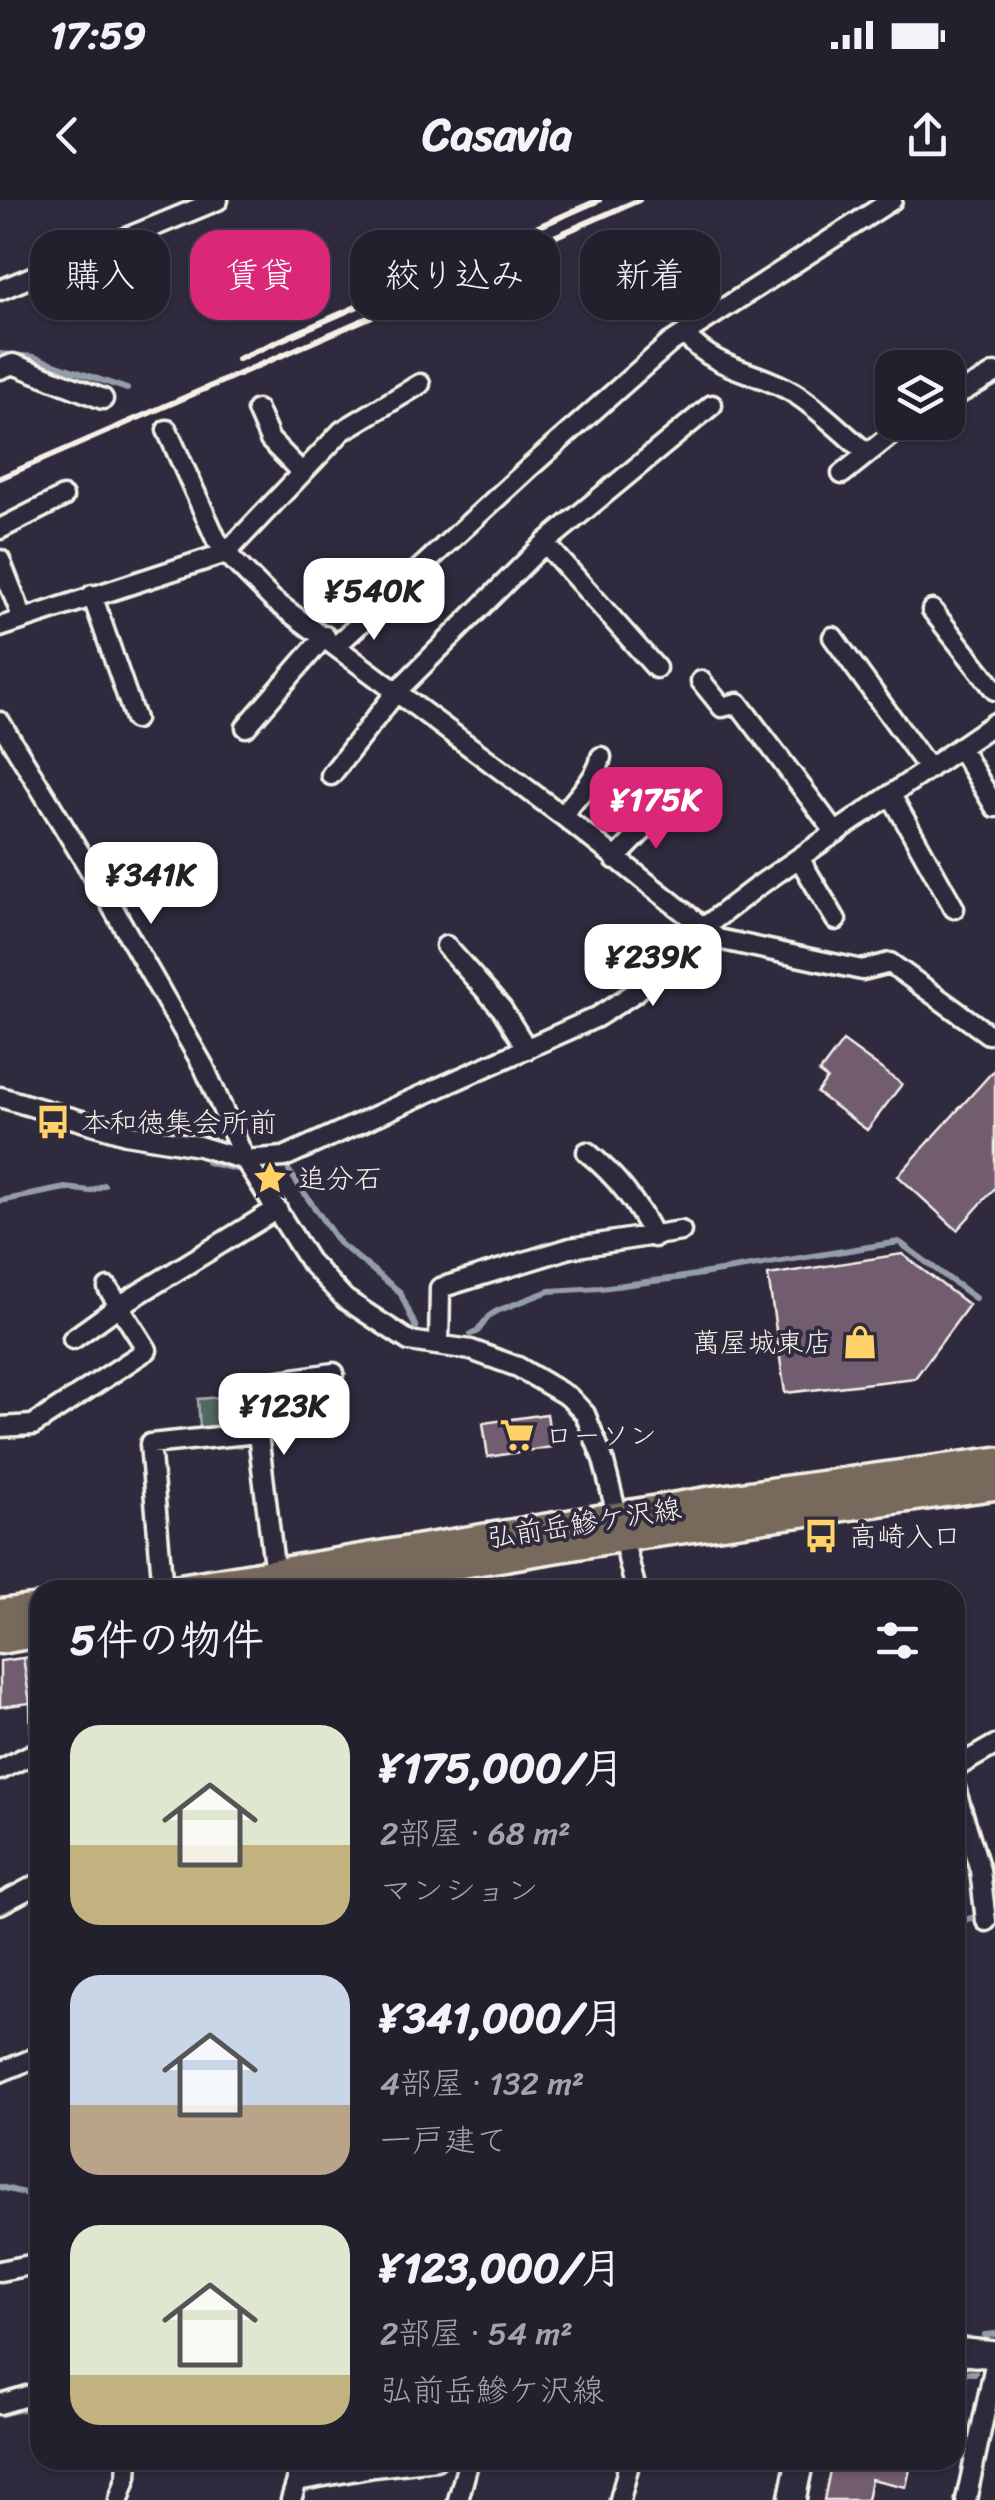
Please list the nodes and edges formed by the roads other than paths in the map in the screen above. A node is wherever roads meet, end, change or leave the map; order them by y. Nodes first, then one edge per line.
1 (218, 200) edge
2 (892, 200) edge
3 (0, 290) edge
4 (684, 334) junction
5 (0, 369) edge
6 (995, 373) edge
7 (420, 384) dead end
8 (965, 390) edge
9 (103, 399) dead end
10 (712, 405) dead end
11 (257, 410) dead end
12 (168, 430) dead end
13 (884, 440) edge
14 (868, 453) junction
15 (302, 473) junction
16 (842, 474) dead end
17 (62, 497) dead end
18 (0, 529) edge
19 (544, 544) junction
20 (226, 553) junction
21 (0, 560) edge
22 (92, 596) junction
23 (932, 610) dead end
24 (23, 618) junction
25 (0, 627) edge
26 (833, 638) dead end
27 (331, 640) junction
28 (656, 668) dead end
29 (701, 681) dead end
30 (995, 690) edge
31 (397, 691) junction
32 (135, 719) dead end
33 (0, 722) edge
34 (995, 722) edge
35 (246, 727) dead end
36 (960, 748) junction
37 (602, 757) dead end
38 (929, 769) junction
39 (331, 776) dead end
40 (892, 795) junction
41 (995, 808) edge
42 (662, 811) dead end
43 (563, 816) junction
44 (836, 833) junction
45 (800, 858) junction
46 (614, 859) junction
47 (954, 908) dead end
48 (836, 920) dead end
49 (703, 928) junction
50 (446, 946) dead end
51 (988, 1034) dead end
52 (527, 1049) junction
53 (0, 1097) edge
54 (587, 1152) dead end
55 (245, 1160) junction
56 (277, 1209) junction
57 (681, 1232) dead end
58 (654, 1236) junction
59 (108, 1288) dead end
60 (119, 1306) junction
61 (73, 1339) dead end
62 (440, 1345) junction
63 (334, 1373) dead end
64 (0, 1427) edge
65 (257, 1434) junction
66 (995, 1462) edge
67 (995, 1485) edge
68 (618, 1527) junction
69 (162, 1580) edge
70 (285, 1580) edge
71 (297, 1580) edge
72 (633, 1580) edge
73 (30, 1610) edge
74 (0, 1614) edge
75 (30, 1634) edge
76 (0, 1639) edge
77 (995, 1745) edge
78 (30, 1755) edge
79 (965, 1762) edge
80 (0, 1770) edge
81 (965, 1821) edge
82 (30, 1889) edge
83 (0, 1904) edge
84 (986, 1921) dead end
85 (30, 2060) edge
86 (0, 2072) edge
87 (30, 2265) edge
88 (0, 2270) edge
89 (965, 2352) edge
90 (995, 2354) edge
91 (995, 2366) edge
92 (30, 2395) edge
93 (0, 2404) edge
94 (127, 2470) edge
95 (297, 2470) edge
96 (353, 2470) edge
97 (466, 2470) edge
98 (628, 2470) edge
99 (798, 2470) edge
100 (297, 2481) junction
101 (119, 2500) edge
102 (291, 2500) edge
103 (458, 2500) edge
104 (620, 2500) edge
105 (792, 2500) edge
106 (966, 2500) edge

1 - 3 street
2 - 4 street
4 - 14 street
4 - 27 street
5 - 9 street
6 - 8 street
7 - 15 street
10 - 19 street
11 - 15 street
12 - 20 street
13 - 14 street
14 - 16 street
15 - 20 street
17 - 18 street
19 - 28 street
19 - 31 street
20 - 22 street
20 - 27 street
21 - 24 street
22 - 24 street
22 - 32 street
23 - 30 street
24 - 25 street
26 - 38 street
27 - 31 street
27 - 35 street
29 - 44 street
31 - 39 street
31 - 43 street
33 - 55 street
34 - 36 street
36 - 38 street
36 - 41 street
37 - 43 street
38 - 40 street
40 - 44 street
40 - 47 street
42 - 46 street
43 - 46 street
44 - 45 street
45 - 48 street
45 - 49 street
46 - 49 street
49 - 51 street
49 - 52 street
50 - 52 street
52 - 55 street
53 - 55 street
54 - 58 street
55 - 56 street
56 - 60 street
56 - 62 street
57 - 58 street
58 - 62 street
59 - 60 street
60 - 61 street
60 - 64 street
62 - 68 street
63 - 65 street
65 - 69 street
65 - 70 street
66 - 68 main road, 弘前岳鰺ケ沢線
67 - 68 main road
68 - 71 main road, 弘前岳鰺ケ沢線
68 - 72 street
73 - 74 main road
75 - 76 main road
77 - 79 street
78 - 80 street
81 - 84 street
82 - 83 street
85 - 86 street
87 - 88 street
89 - 90 street
91 - 106 street
92 - 93 street
94 - 101 street
95 - 100 street
96 - 100 street
97 - 103 street
98 - 104 street
99 - 105 street
100 - 102 street

